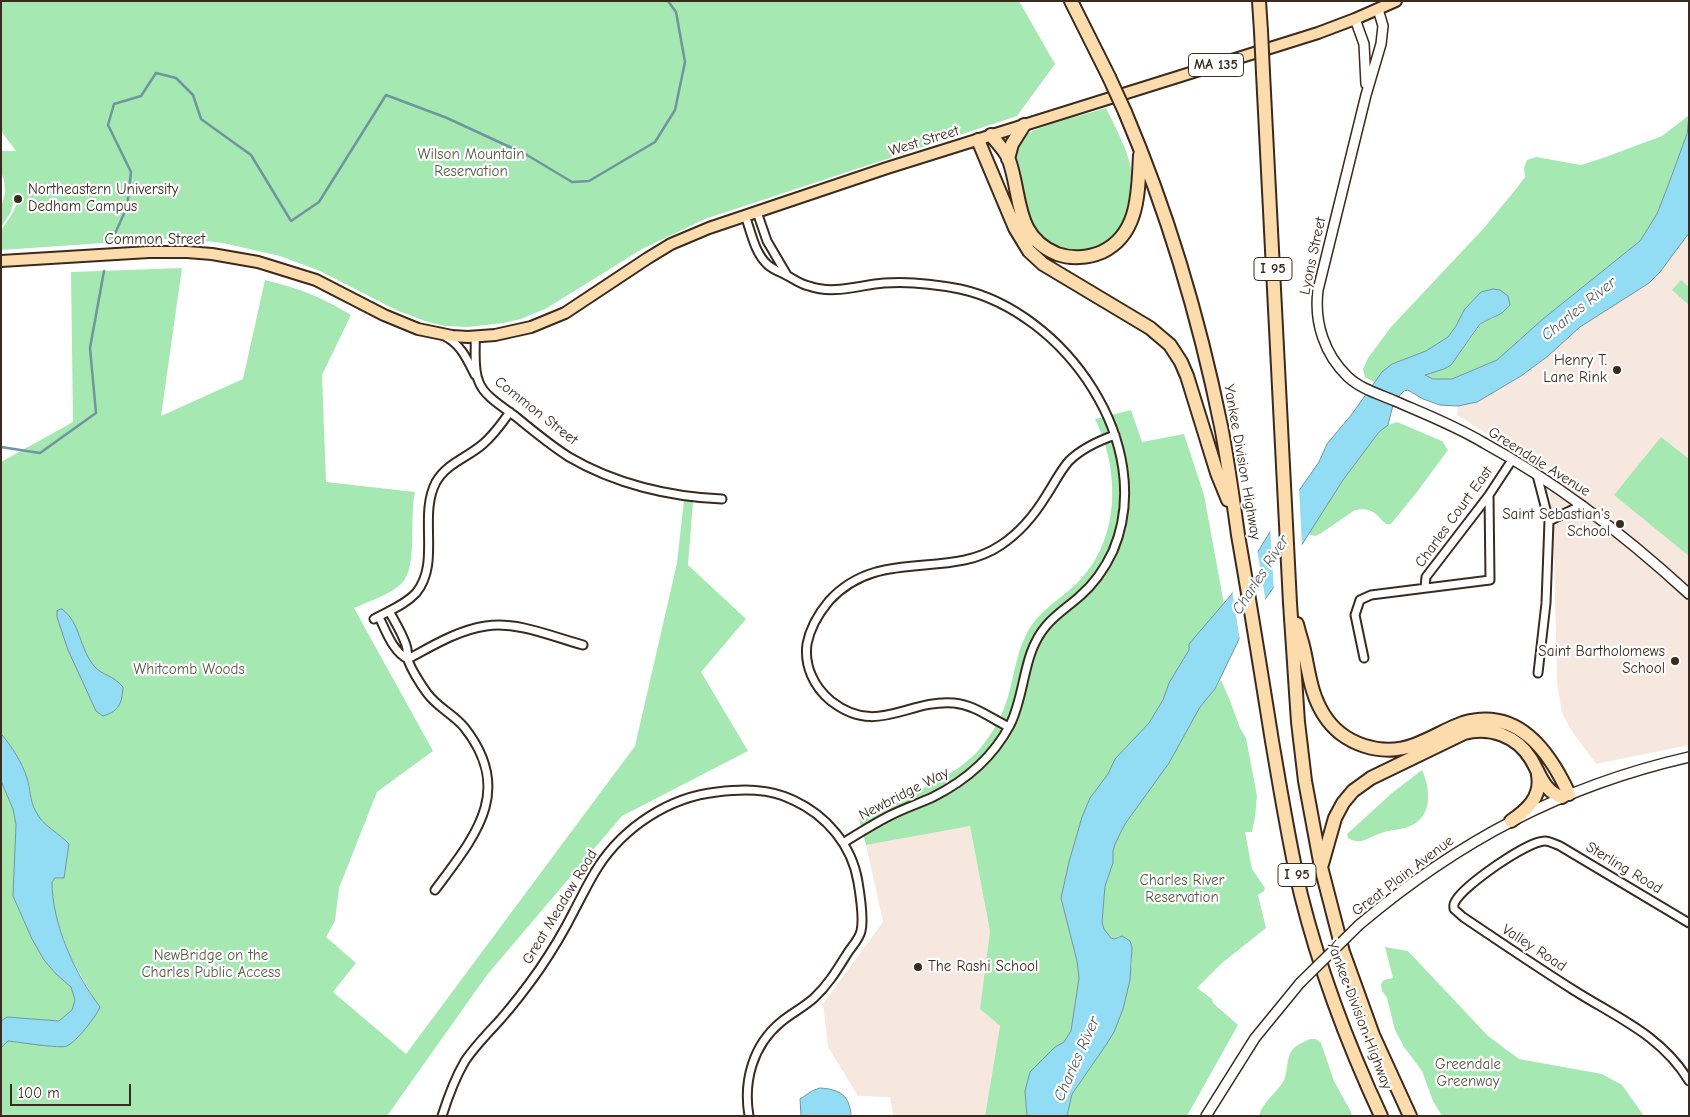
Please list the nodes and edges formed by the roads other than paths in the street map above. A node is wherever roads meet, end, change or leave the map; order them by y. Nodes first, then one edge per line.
1 (1071, 1) edge
2 (1259, 1) edge
3 (1396, 1) edge
4 (1378, 9) junction
5 (1355, 19) junction
6 (1366, 94) junction
7 (1024, 125) junction
8 (991, 136) junction
9 (978, 140) junction
10 (1140, 150) junction
11 (1008, 159) junction
12 (757, 212) junction
13 (745, 216) junction
14 (1, 261) edge
15 (788, 275) junction
16 (443, 335) junction
17 (476, 337) junction
18 (478, 382) junction
19 (1383, 396) joint
20 (510, 412) junction
21 (1115, 435) junction
22 (1512, 460) junction
23 (1537, 476) junction
24 (1489, 496) junction
25 (722, 499) dead end
26 (1582, 505) junction
27 (1236, 521) junction
28 (1549, 521) junction
29 (1424, 587) junction
30 (1689, 594) edge
31 (1290, 603) junction
32 (389, 611) junction
33 (584, 645) dead end
34 (1364, 658) dead end
35 (408, 659) junction
36 (1538, 673) dead end
37 (1009, 727) junction
38 (1689, 757) edge
39 (1535, 766) junction
40 (1566, 796) junction
41 (1511, 821) junction
42 (1544, 841) joint
43 (843, 843) junction
44 (1321, 867) junction
45 (435, 890) dead end
46 (1689, 923) edge
47 (1689, 1081) edge
48 (1367, 1086) junction
49 (442, 1116) edge
50 (749, 1116) edge
51 (1206, 1116) edge
52 (1372, 1116) edge
53 (1381, 1116) edge
54 (1410, 1116) edge

1 - 10 highway, Yankee Division Highway / I 95, bridge
2 - 31 highway, Yankee Division Highway / I 95, bridge
3 - 4 main road, West Street / MA 135
4 - 5 main road, West Street / MA 135
4 - 6 main road, Lyons Street
5 - 6 main road, Lyons Street
5 - 7 main road, West Street / MA 135
6 - 19 main road, Lyons Street
7 - 8 main road, West Street / MA 135
7 - 11 highway
8 - 9 main road, West Street / MA 135
8 - 11 highway
9 - 12 main road, West Street
9 - 27 highway
10 - 11 highway
10 - 27 highway, Yankee Division Highway / I 95
12 - 13 main road, West Street
12 - 15 street
13 - 15 street, Newbridge Way
13 - 17 main road, West Street
14 - 16 main road, Common Street
15 - 21 street, Newbridge Way
16 - 17 main road, Common Street
16 - 18 street, Common Street
17 - 18 street, Common Street
18 - 20 street, Common Street
19 - 22 main road, Greendale Avenue
20 - 25 street, Common Street
20 - 32 street
21 - 37 street, Newbridge Way
21 - 37 street
22 - 23 main road, Greendale Avenue
22 - 24 street, Charles Court East
23 - 26 main road, Greendale Avenue
23 - 28 street
24 - 29 street, Charles Court East
24 - 29 street
26 - 28 street
26 - 30 main road, Greendale Avenue
27 - 48 highway, Yankee Division Highway / I 95
28 - 36 street
29 - 34 street, Charles Court East
31 - 40 highway
31 - 44 highway, Yankee Division Highway / I 95
32 - 35 street
32 - 35 street
33 - 35 street
35 - 45 street
37 - 43 street, Newbridge Way
38 - 40 main road, Great Plain Avenue
39 - 40 highway
39 - 41 highway
39 - 44 highway
40 - 41 main road, Great Plain Avenue
41 - 51 main road, Great Plain Avenue, bridge
42 - 46 street, Sterling Road
42 - 47 street, Valley Road
43 - 49 street, Great Meadow Road
43 - 50 street, Great Meadow Road
44 - 54 highway, Yankee Division Highway / I 95
48 - 52 highway
48 - 53 highway, Yankee Division Highway / I 95

